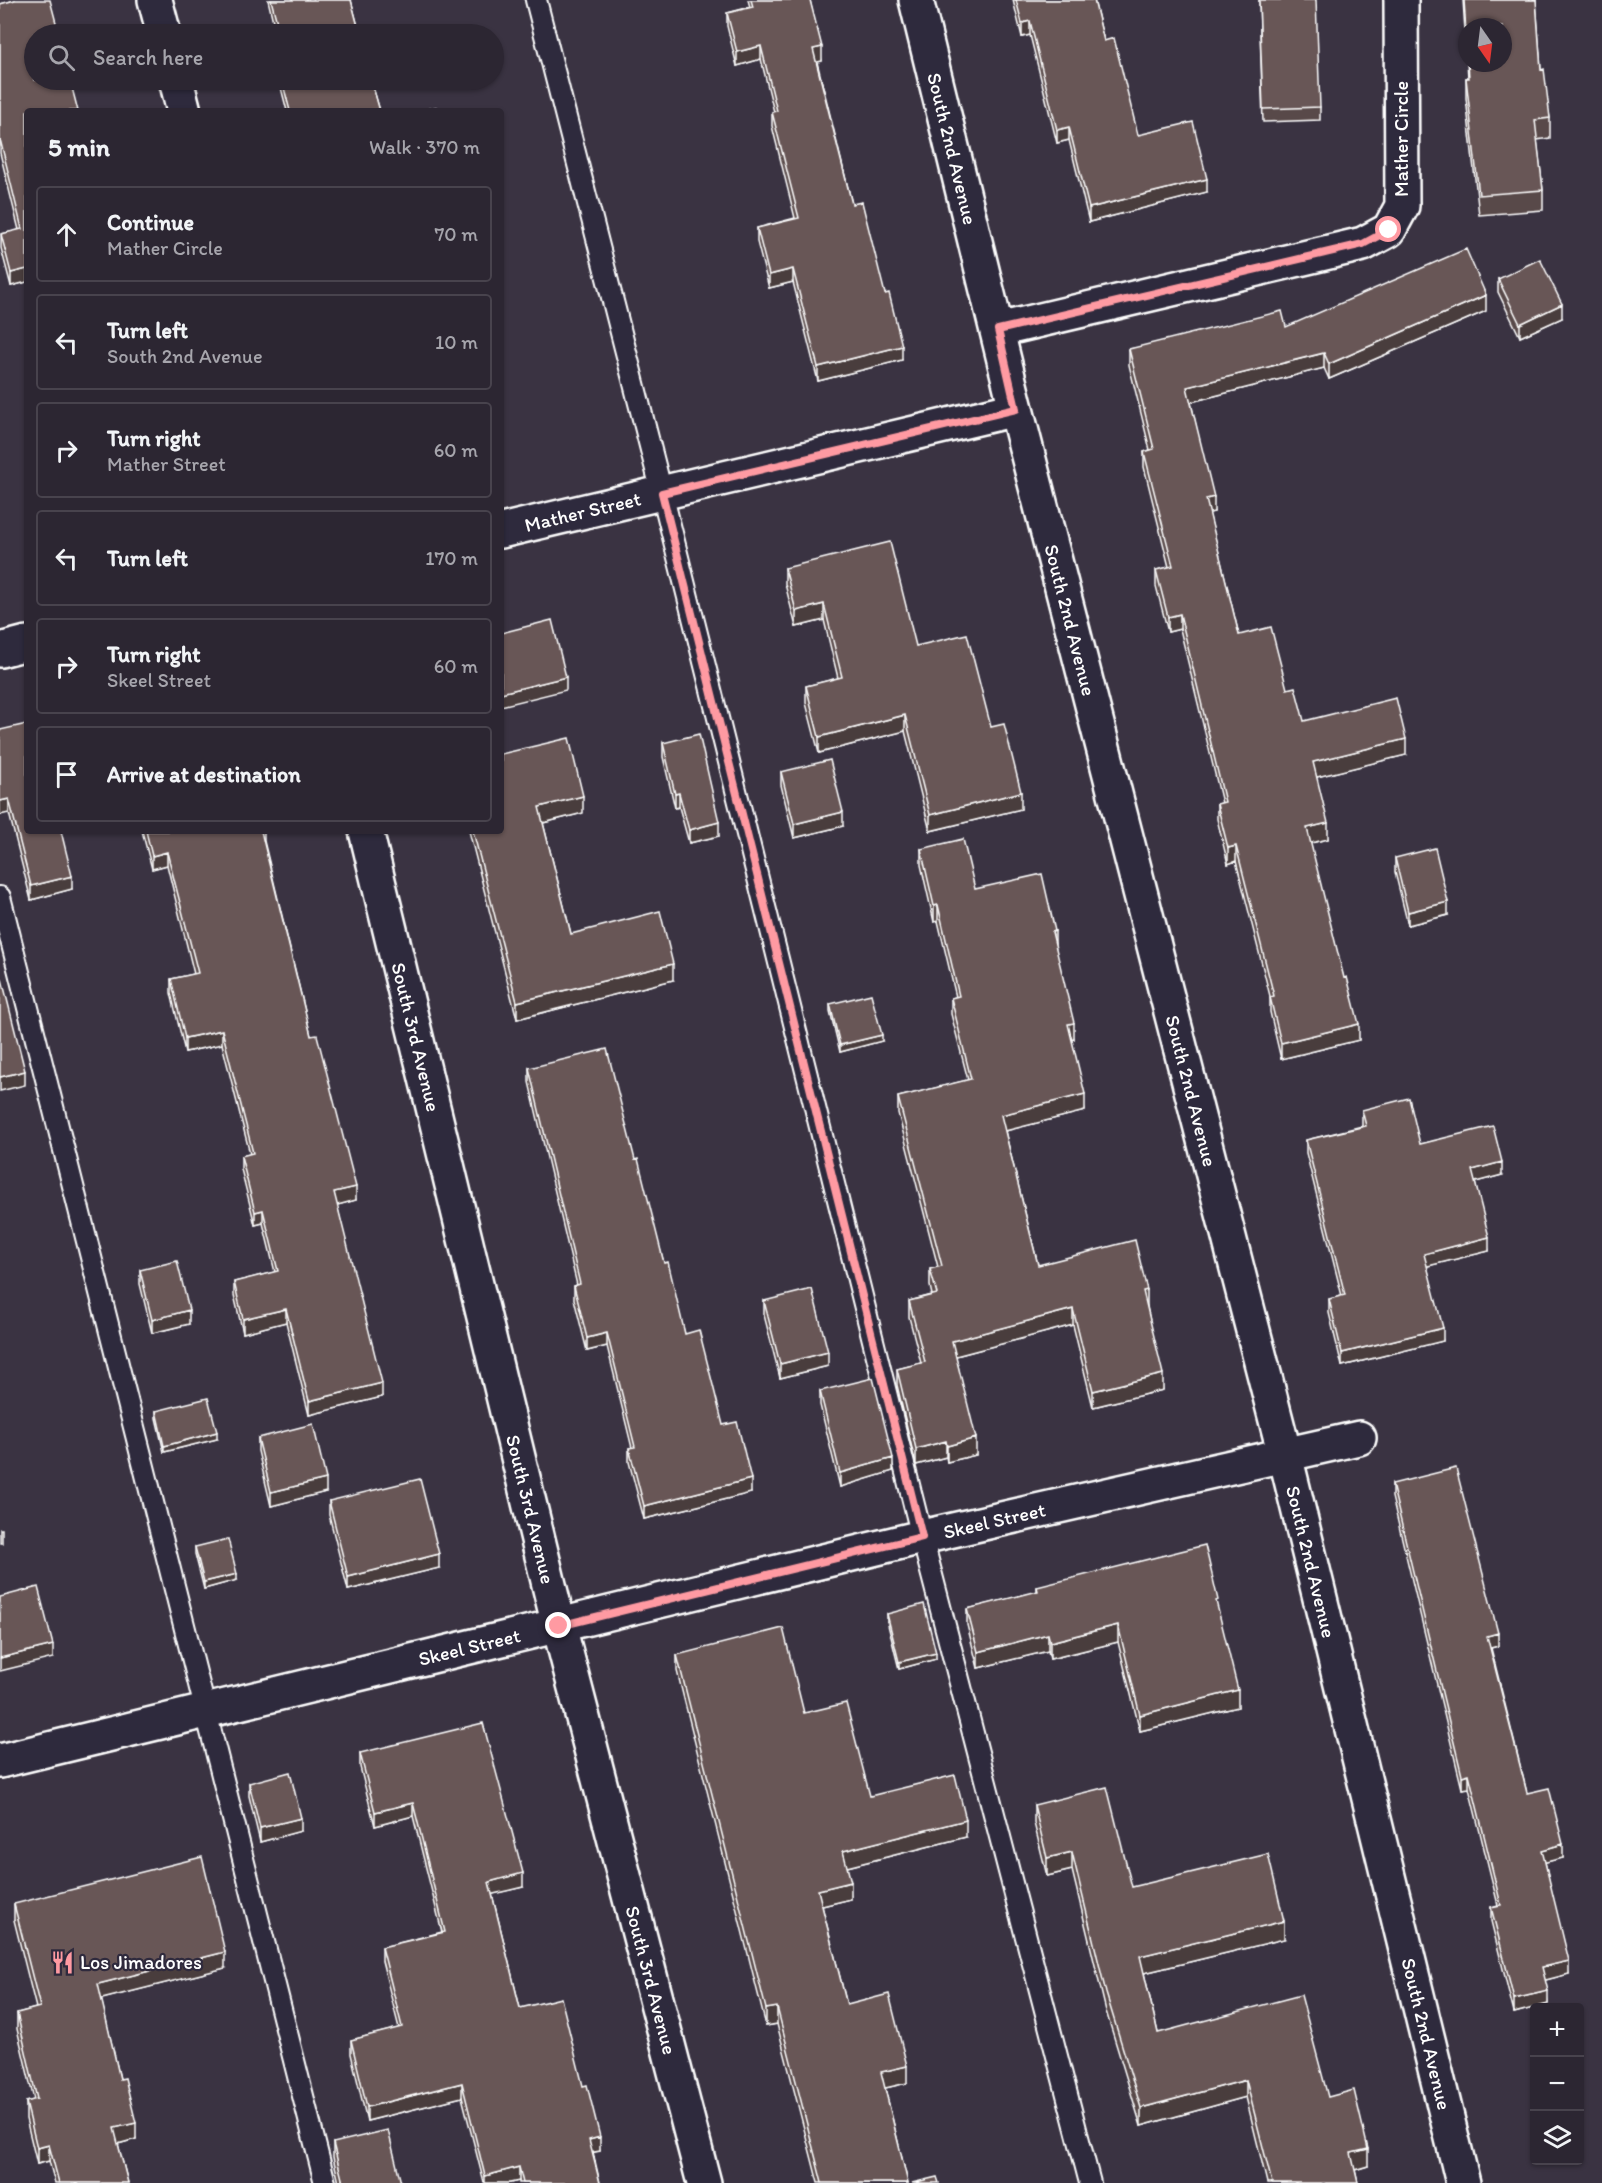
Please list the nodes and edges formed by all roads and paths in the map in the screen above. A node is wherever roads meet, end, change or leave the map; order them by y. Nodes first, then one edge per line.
1 (155, 0) edge
2 (536, 0) edge
3 (916, 0) edge
4 (1401, 0) edge
5 (161, 24) edge
6 (179, 90) edge
7 (183, 108) edge
8 (998, 330) junction
9 (1016, 409) junction
10 (662, 493) junction
11 (504, 530) edge
12 (24, 645) edge
13 (0, 650) edge
14 (367, 834) edge
15 (0, 897) edge
16 (1359, 1438) dead end
17 (1286, 1455) junction
18 (922, 1537) junction
19 (559, 1626) junction
20 (205, 1710) junction
21 (0, 1761) edge
22 (325, 2183) edge
23 (704, 2183) edge
24 (1090, 2183) edge
25 (1464, 2183) edge

1 - 5 street
2 - 10 lane
3 - 8 street, South 2nd Avenue
4 - 8 street, Mather Circle
6 - 7 street
8 - 9 street, South 2nd Avenue
9 - 10 street, Mather Street
9 - 17 street, South 2nd Avenue
10 - 11 street, Mather Street
10 - 18 lane
12 - 13 street
14 - 19 street, South 3rd Avenue
15 - 20 lane
16 - 17 street, Skeel Street
17 - 18 street, Skeel Street
17 - 25 street, South 2nd Avenue
18 - 19 street, Skeel Street
18 - 24 lane
19 - 20 street, Skeel Street
19 - 23 street, South 3rd Avenue
20 - 21 street, Skeel Street
20 - 22 lane

